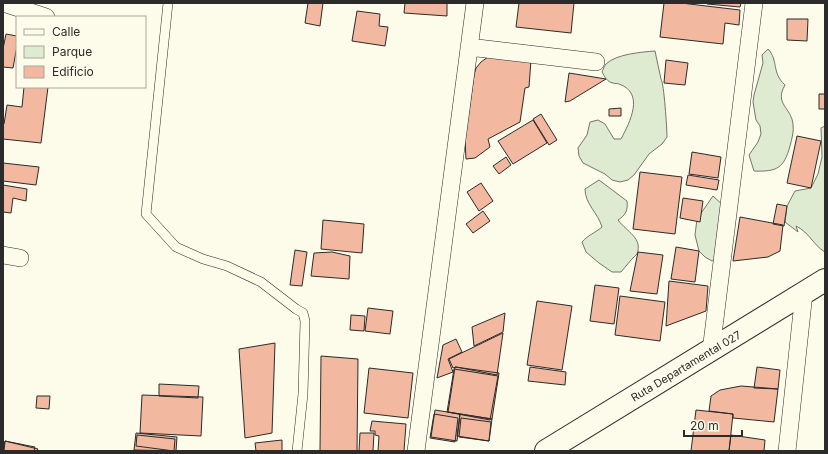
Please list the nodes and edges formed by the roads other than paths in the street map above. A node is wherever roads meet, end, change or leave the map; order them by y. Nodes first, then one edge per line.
1 (168, 3) edge
2 (475, 3) edge
3 (754, 3) edge
4 (3, 4) edge
5 (43, 16) edge
6 (469, 48) junction
7 (596, 62) dead end
8 (3, 255) edge
9 (20, 258) dead end
10 (825, 280) edge
11 (804, 292) junction
12 (711, 351) junction
13 (549, 450) edge
14 (297, 451) edge
15 (416, 451) edge
16 (787, 451) edge

1 - 14 lane
2 - 6 street
3 - 12 street
4 - 5 street
6 - 7 street
6 - 15 street
8 - 9 street
10 - 11 main road, Ruta Departamental 027
11 - 12 main road, Ruta Departamental 027
11 - 16 street
12 - 13 main road, Ruta Departamental 027

